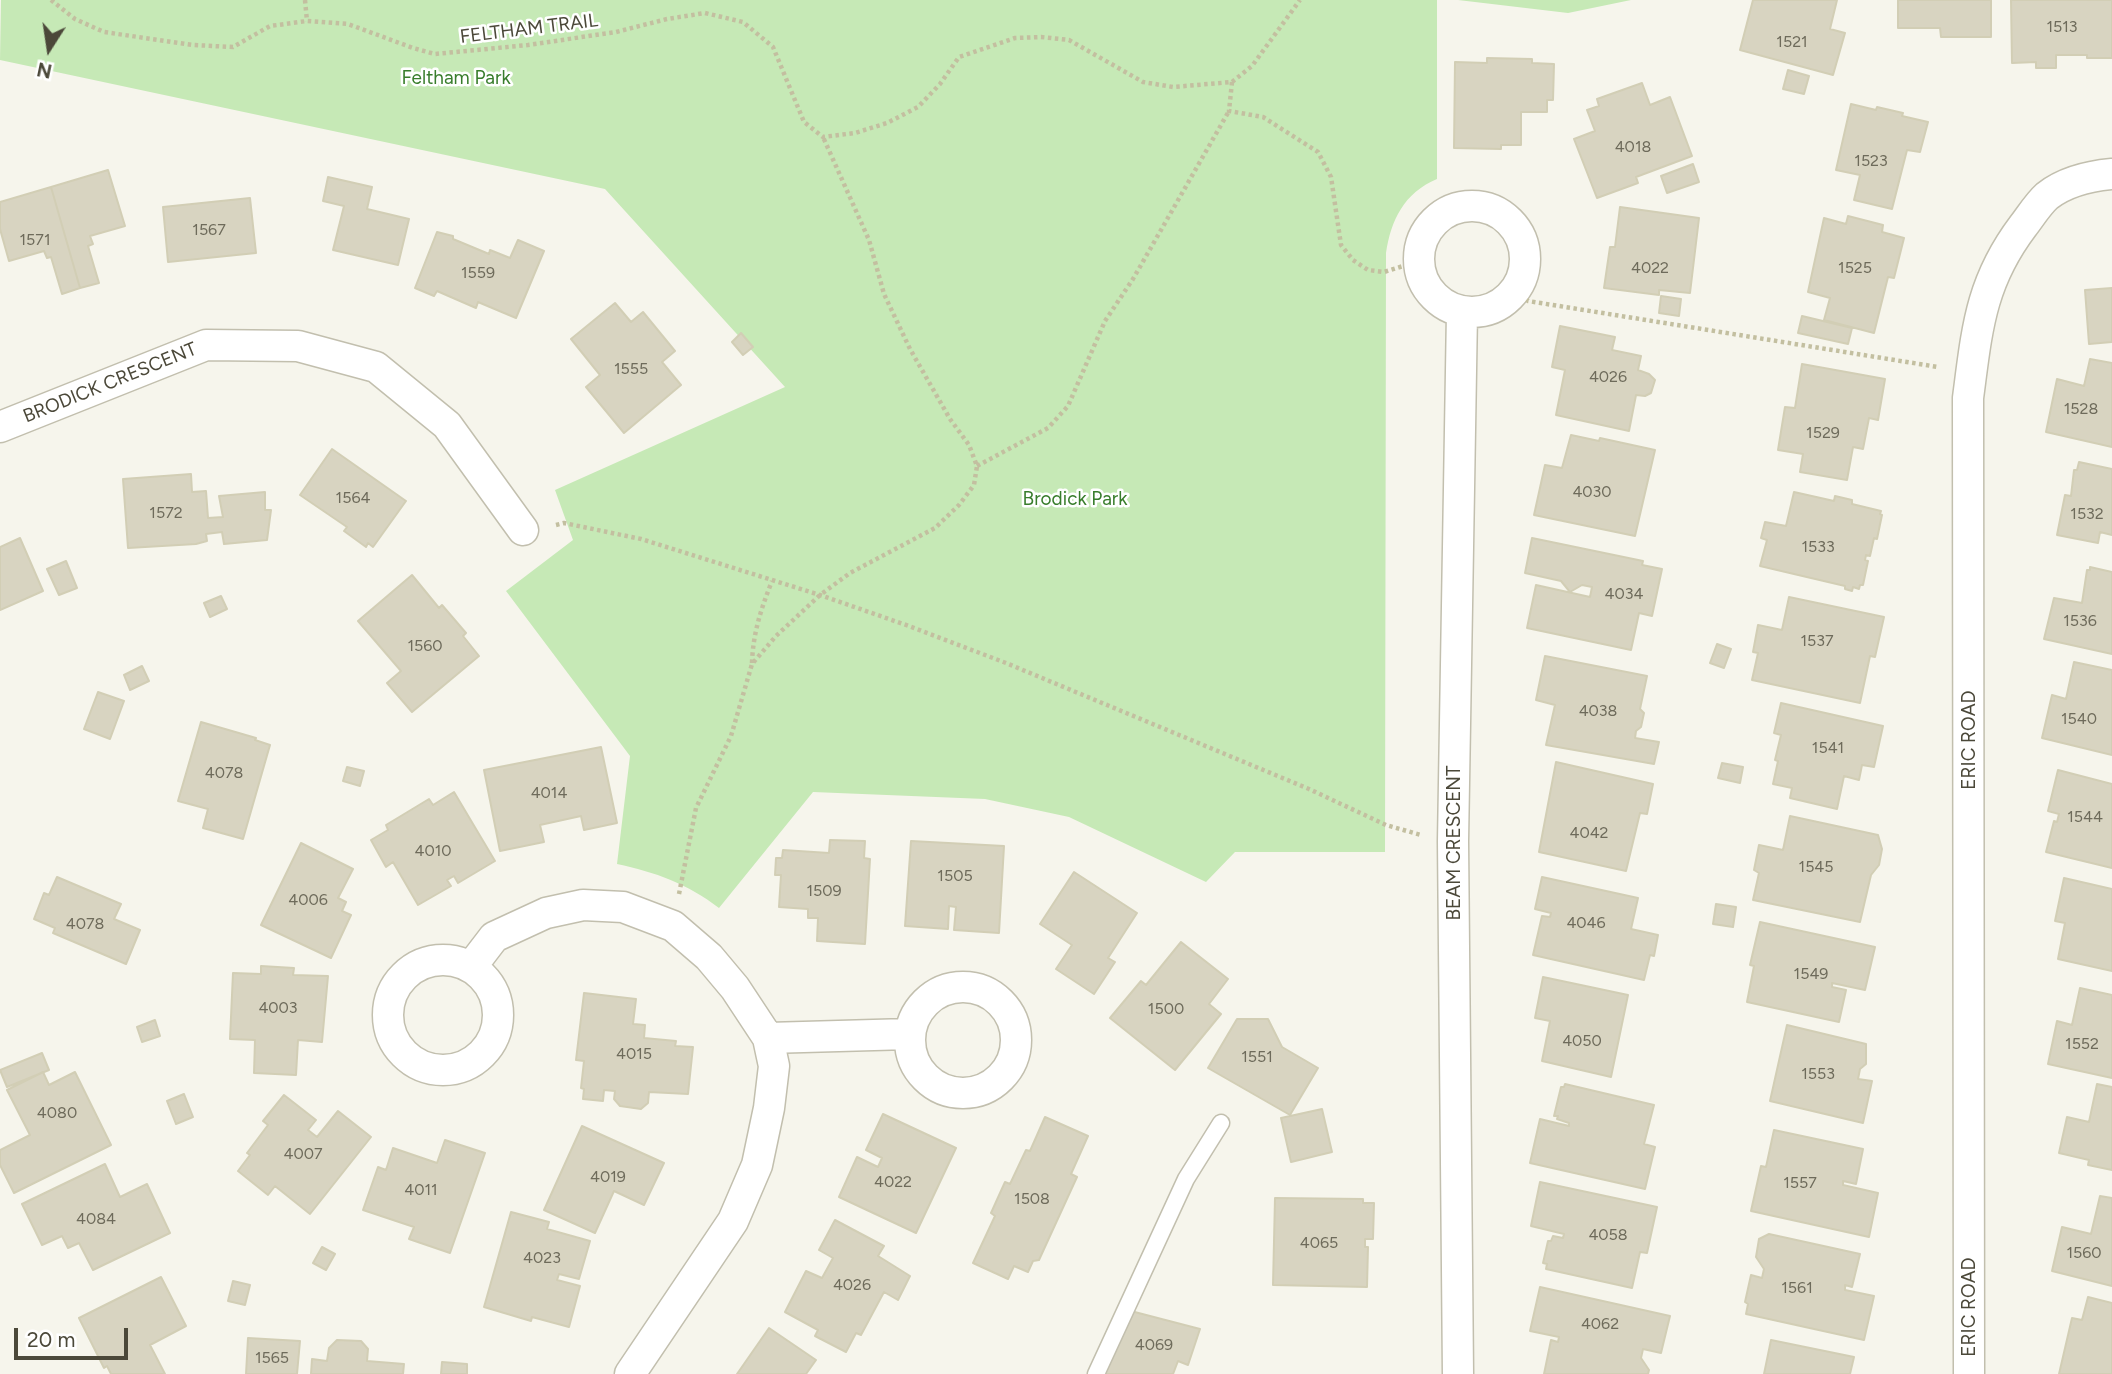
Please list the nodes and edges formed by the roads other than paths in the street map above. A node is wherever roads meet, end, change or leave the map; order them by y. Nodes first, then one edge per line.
1 (2112, 174) edge
2 (1462, 312) junction
3 (0, 427) edge
4 (523, 530) road end
5 (471, 967) dead end
6 (909, 1034) dead end
7 (768, 1038) junction
8 (1221, 1123) dead end
9 (630, 1374) edge
10 (1096, 1374) edge
11 (1458, 1374) edge
12 (1969, 1374) edge

1 - 12 street, ERIC ROAD
2 - 2 street
2 - 11 street, BEAM CRESCENT
3 - 4 street, BRODICK CRESCENT
5 - 7 street
6 - 7 street
7 - 9 street
8 - 10 lane

